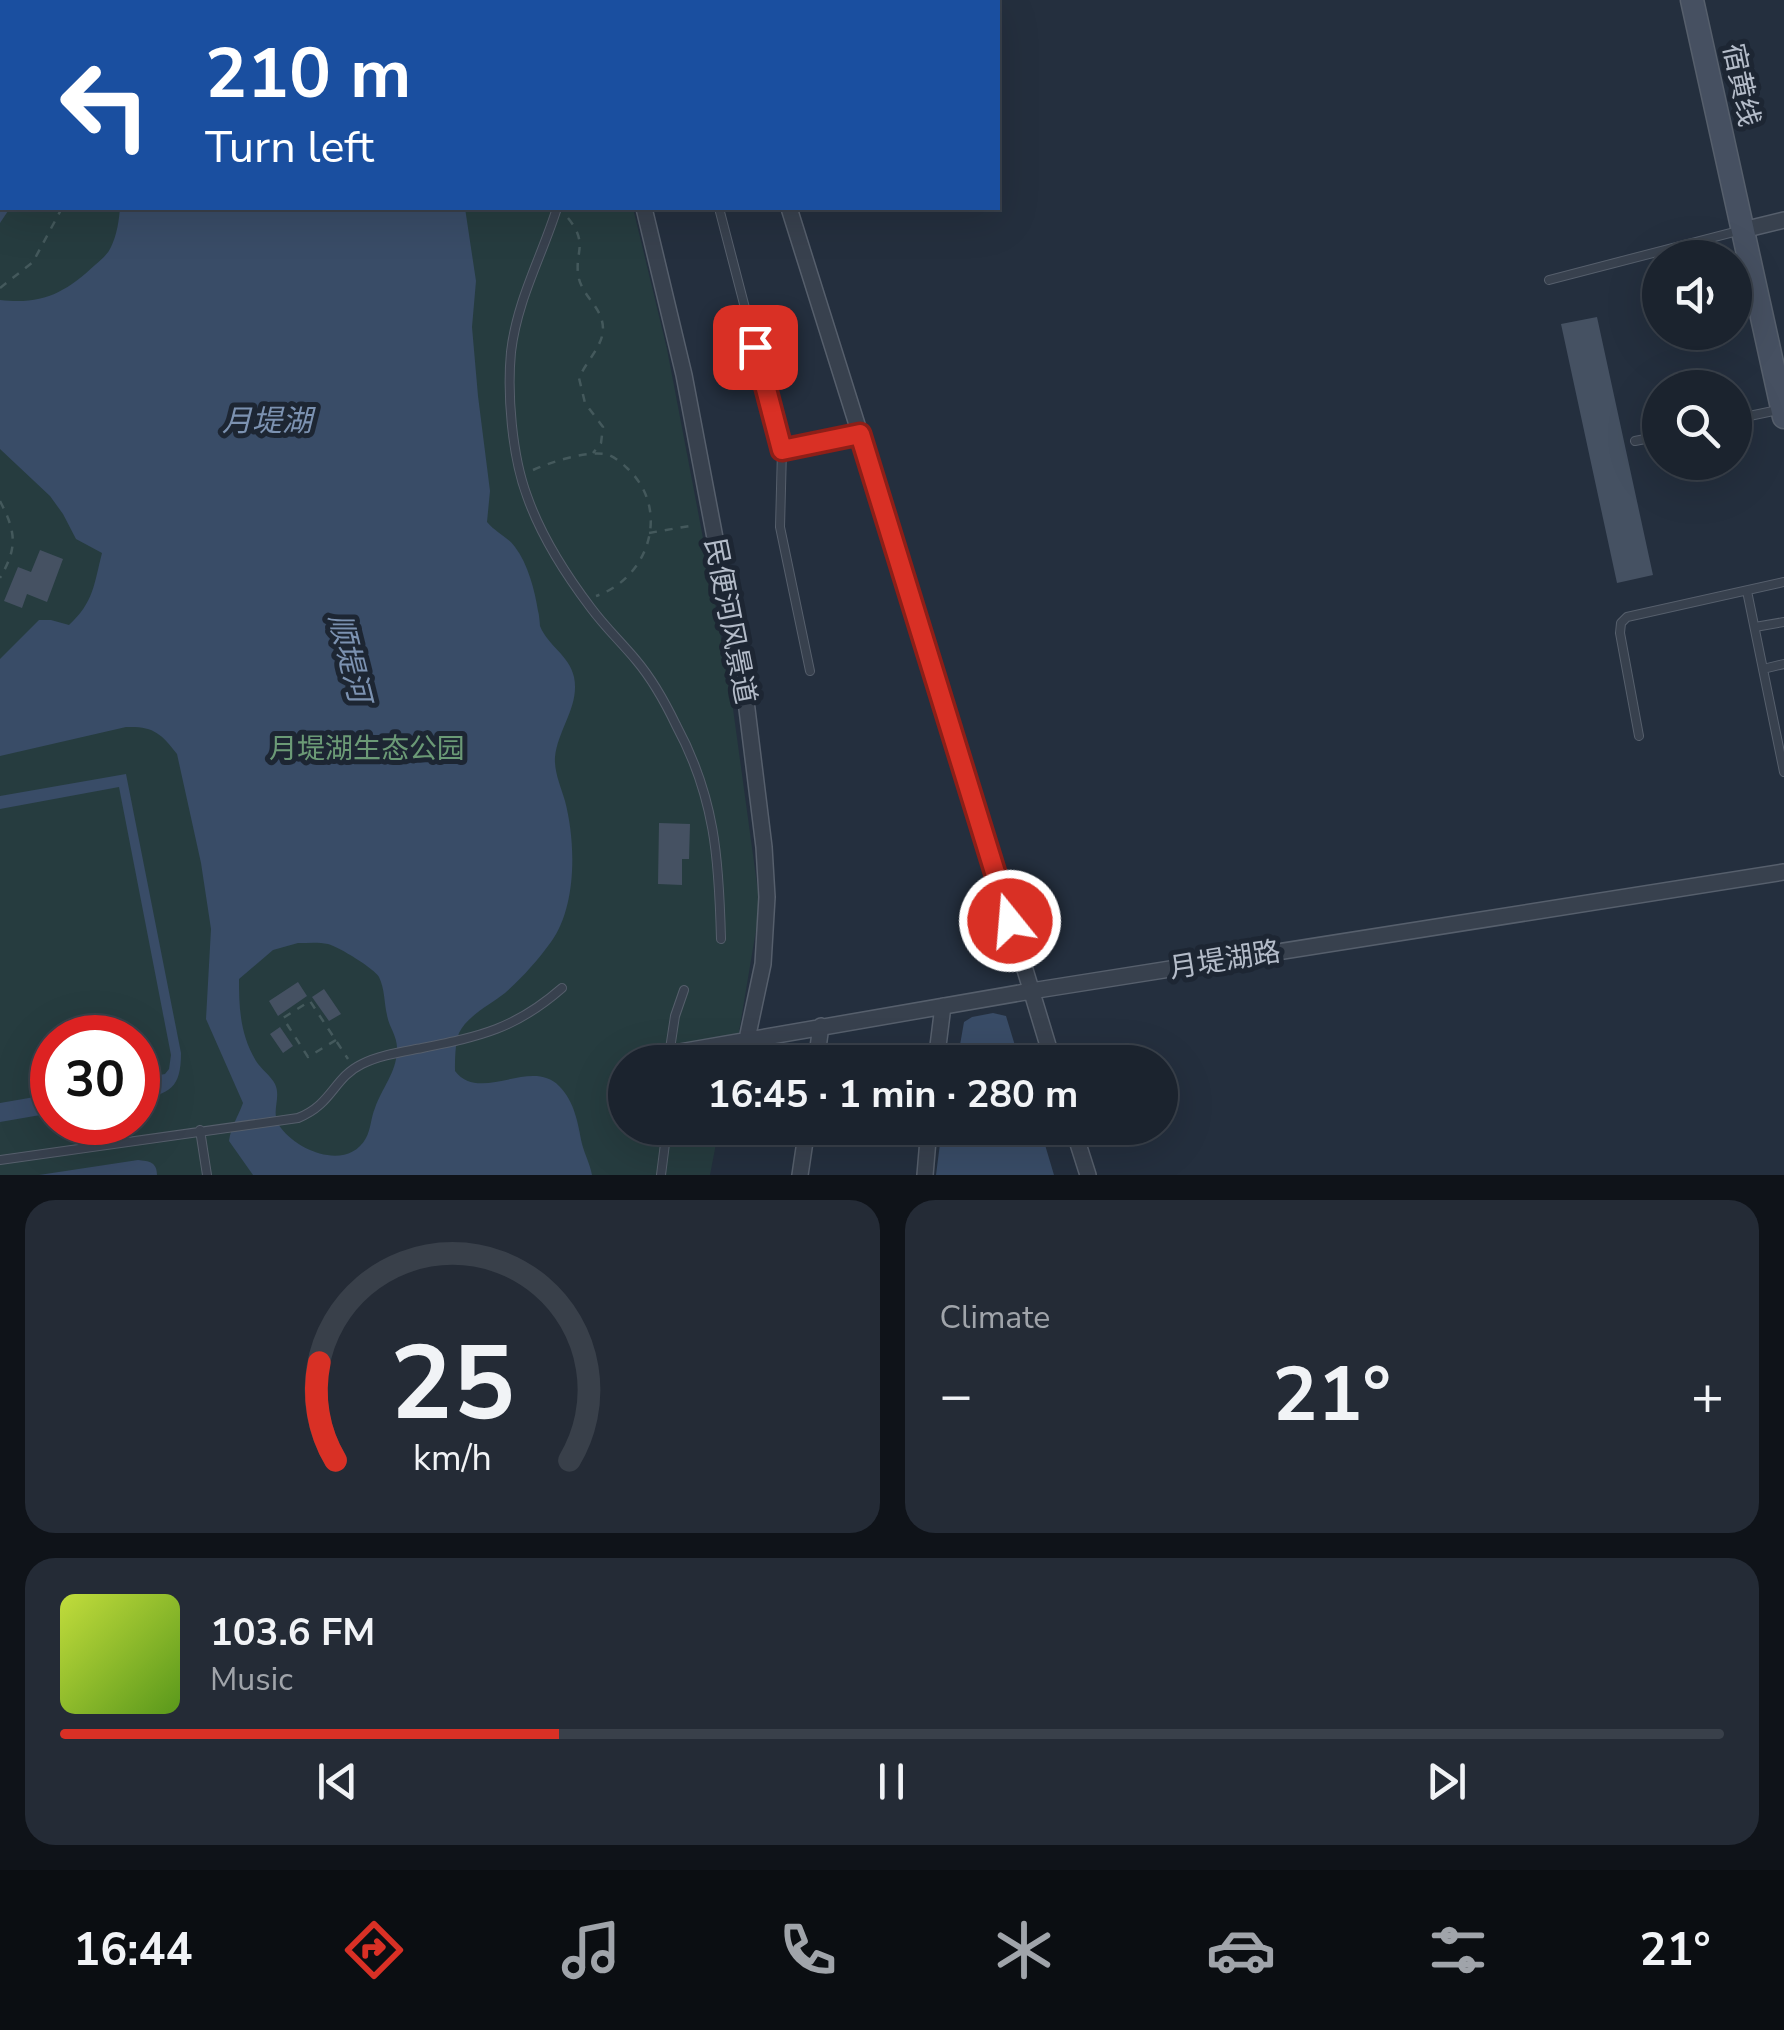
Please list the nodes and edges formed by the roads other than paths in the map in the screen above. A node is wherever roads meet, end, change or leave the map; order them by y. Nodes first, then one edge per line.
1 (1692, 0) edge
2 (556, 210) edge
3 (644, 210) edge
4 (720, 210) edge
5 (790, 210) edge
6 (1784, 220) edge
7 (1743, 230) junction
8 (1550, 280) dead end
9 (1783, 413) edge
10 (1752, 417) edge
11 (860, 434) junction
12 (1642, 439) edge
13 (1634, 441) dead end
14 (782, 450) junction
15 (1784, 582) edge
16 (1747, 591) junction
17 (1784, 622) edge
18 (1755, 627) junction
19 (1784, 664) edge
20 (1763, 668) junction
21 (810, 671) dead end
22 (1784, 710) edge
23 (1772, 712) junction
24 (1639, 736) dead end
25 (1781, 745) edge
26 (1784, 772) edge
27 (1784, 872) edge
28 (721, 938) dead end
29 (562, 988) dead end
30 (684, 990) dead end
31 (1031, 991) junction
32 (943, 1006) junction
33 (821, 1026) junction
34 (747, 1039) junction
35 (670, 1045) edge
36 (722, 1045) edge
37 (818, 1045) edge
38 (938, 1045) edge
39 (1048, 1045) edge
40 (200, 1130) junction
41 (665, 1145) edge
42 (804, 1145) edge
43 (928, 1145) edge
44 (1078, 1145) edge
45 (0, 1160) edge
46 (207, 1175) edge
47 (661, 1175) edge
48 (800, 1175) edge
49 (925, 1175) edge
50 (1088, 1175) edge

1 - 7 main road, 宿黄线
2 - 28 lane
3 - 34 street, 民便河风景道
4 - 14 lane
5 - 11 street
6 - 7 street
7 - 8 lane
7 - 9 main road, 宿黄线
9 - 10 lane
11 - 14 lane
11 - 31 street
12 - 13 lane
14 - 21 lane
15 - 16 lane
16 - 18 lane
16 - 24 lane
17 - 18 lane
18 - 20 lane
19 - 20 lane
20 - 23 lane
22 - 23 lane
23 - 25 lane
25 - 26 lane
27 - 31 street, 月堤湖路
29 - 40 lane
30 - 35 lane
31 - 32 street, 月堤湖路
31 - 39 street
32 - 33 street, 月堤湖路
32 - 38 street
33 - 34 street, 月堤湖路
33 - 37 street
34 - 36 street, 月堤湖路
40 - 45 lane
40 - 46 lane
41 - 47 lane
42 - 48 street
43 - 49 street
44 - 50 street

